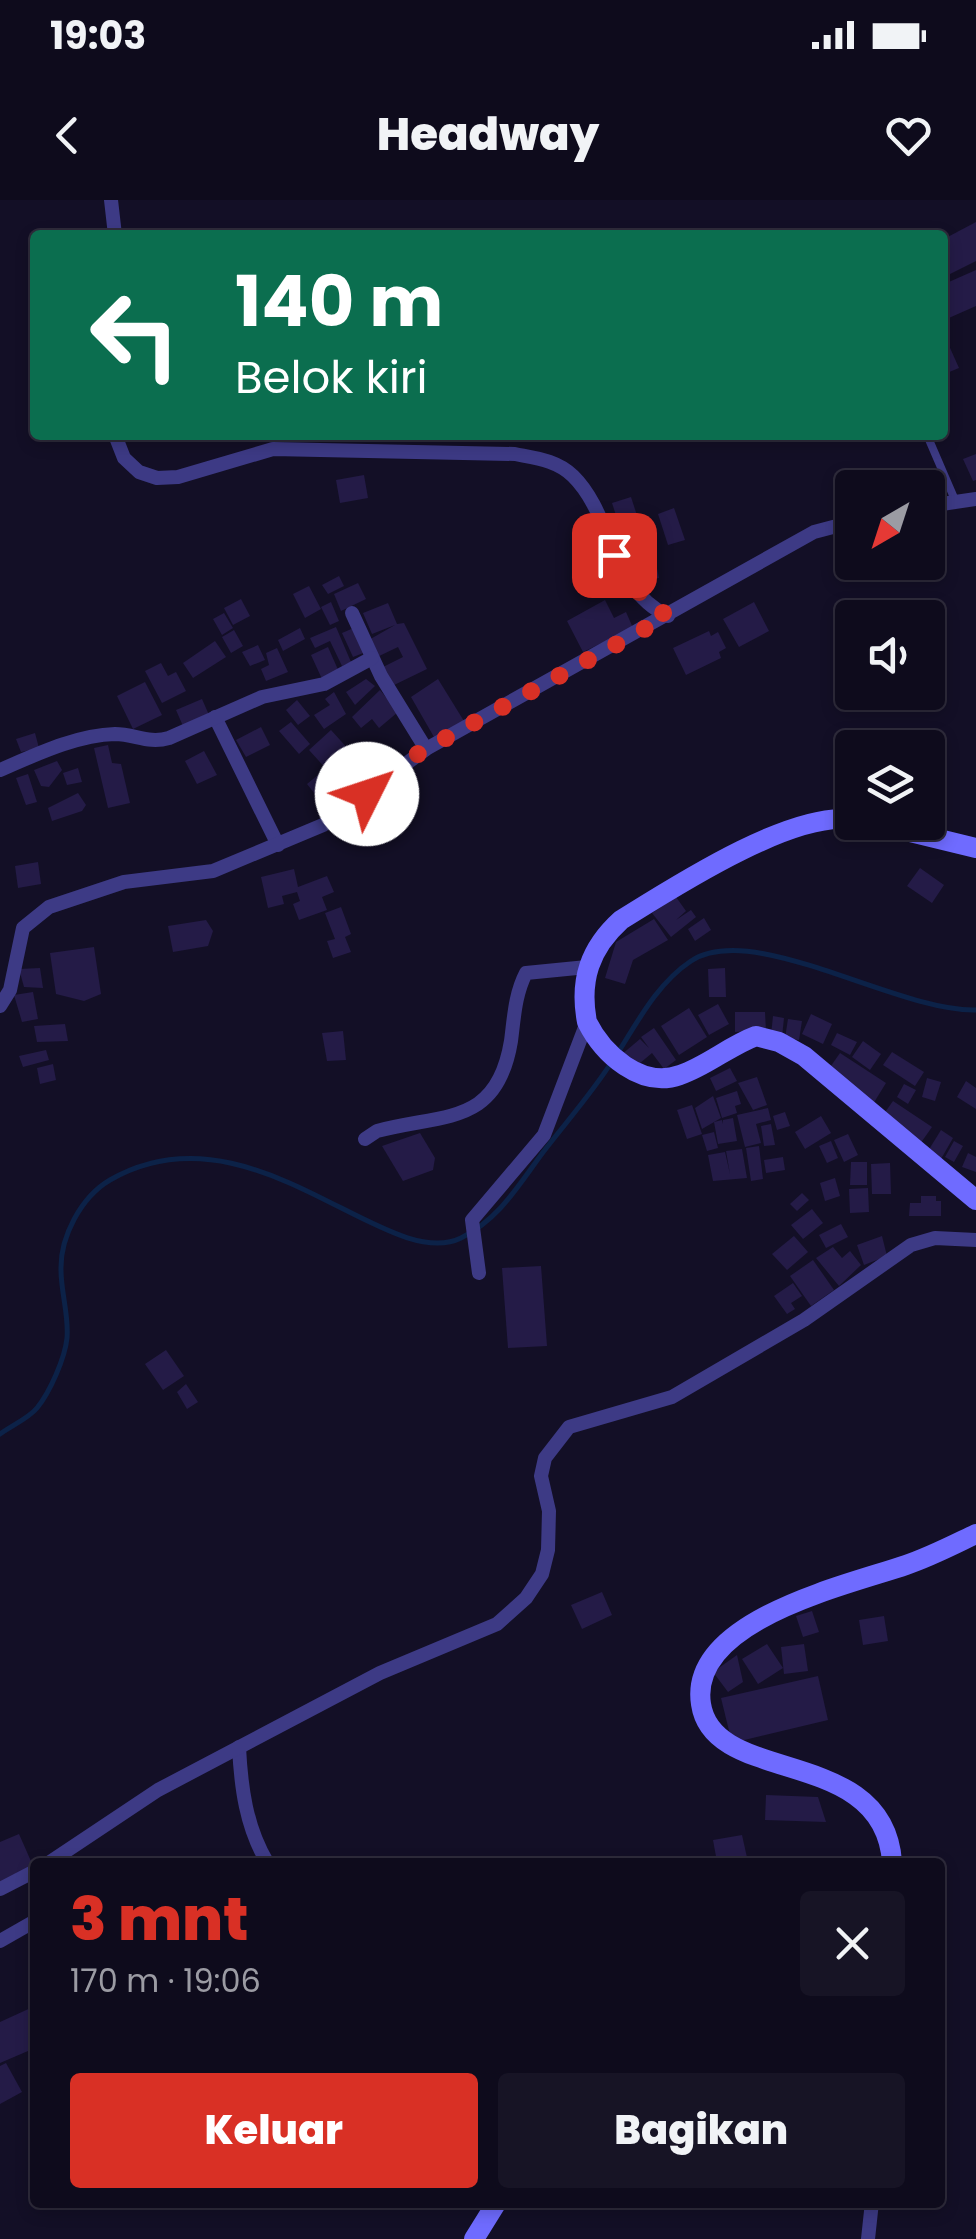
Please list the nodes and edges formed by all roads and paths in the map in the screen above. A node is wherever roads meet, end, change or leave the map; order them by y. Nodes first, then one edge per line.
1 (110, 200) edge
2 (114, 230) edge
3 (117, 440) edge
4 (928, 440) edge
5 (976, 499) edge
6 (955, 500) junction
7 (945, 502) edge
8 (835, 526) edge
9 (352, 614) dead end
10 (668, 616) junction
11 (372, 658) junction
12 (214, 717) junction
13 (426, 749) junction
14 (0, 770) edge
15 (835, 817) edge
16 (943, 840) edge
17 (278, 845) junction
18 (976, 848) edge
19 (16, 945) junction
20 (0, 950) edge
21 (587, 967) junction
22 (0, 1006) edge
23 (587, 1022) junction
24 (365, 1140) dead end
25 (976, 1200) edge
26 (976, 1240) edge
27 (479, 1273) dead end
28 (976, 1534) edge
29 (239, 1747) junction
30 (56, 1858) edge
31 (265, 1858) edge
32 (891, 1858) edge
33 (30, 1874) edge
34 (0, 1890) edge
35 (30, 1924) edge
36 (0, 1941) edge
37 (493, 2208) edge
38 (871, 2208) edge
39 (474, 2239) edge
40 (868, 2239) edge

1 - 2 street
3 - 10 street
4 - 6 lane
5 - 6 street
6 - 7 street
8 - 10 street
9 - 11 street
10 - 13 street
11 - 12 street
11 - 13 street
12 - 14 street
12 - 17 street
13 - 17 street
15 - 21 street
16 - 18 street
17 - 19 street
19 - 20 street
19 - 22 street
21 - 23 street
21 - 24 street
23 - 25 street
23 - 27 street
26 - 29 street
28 - 32 street
29 - 30 street
29 - 31 street
33 - 34 street
35 - 36 street
37 - 39 street
38 - 40 street

